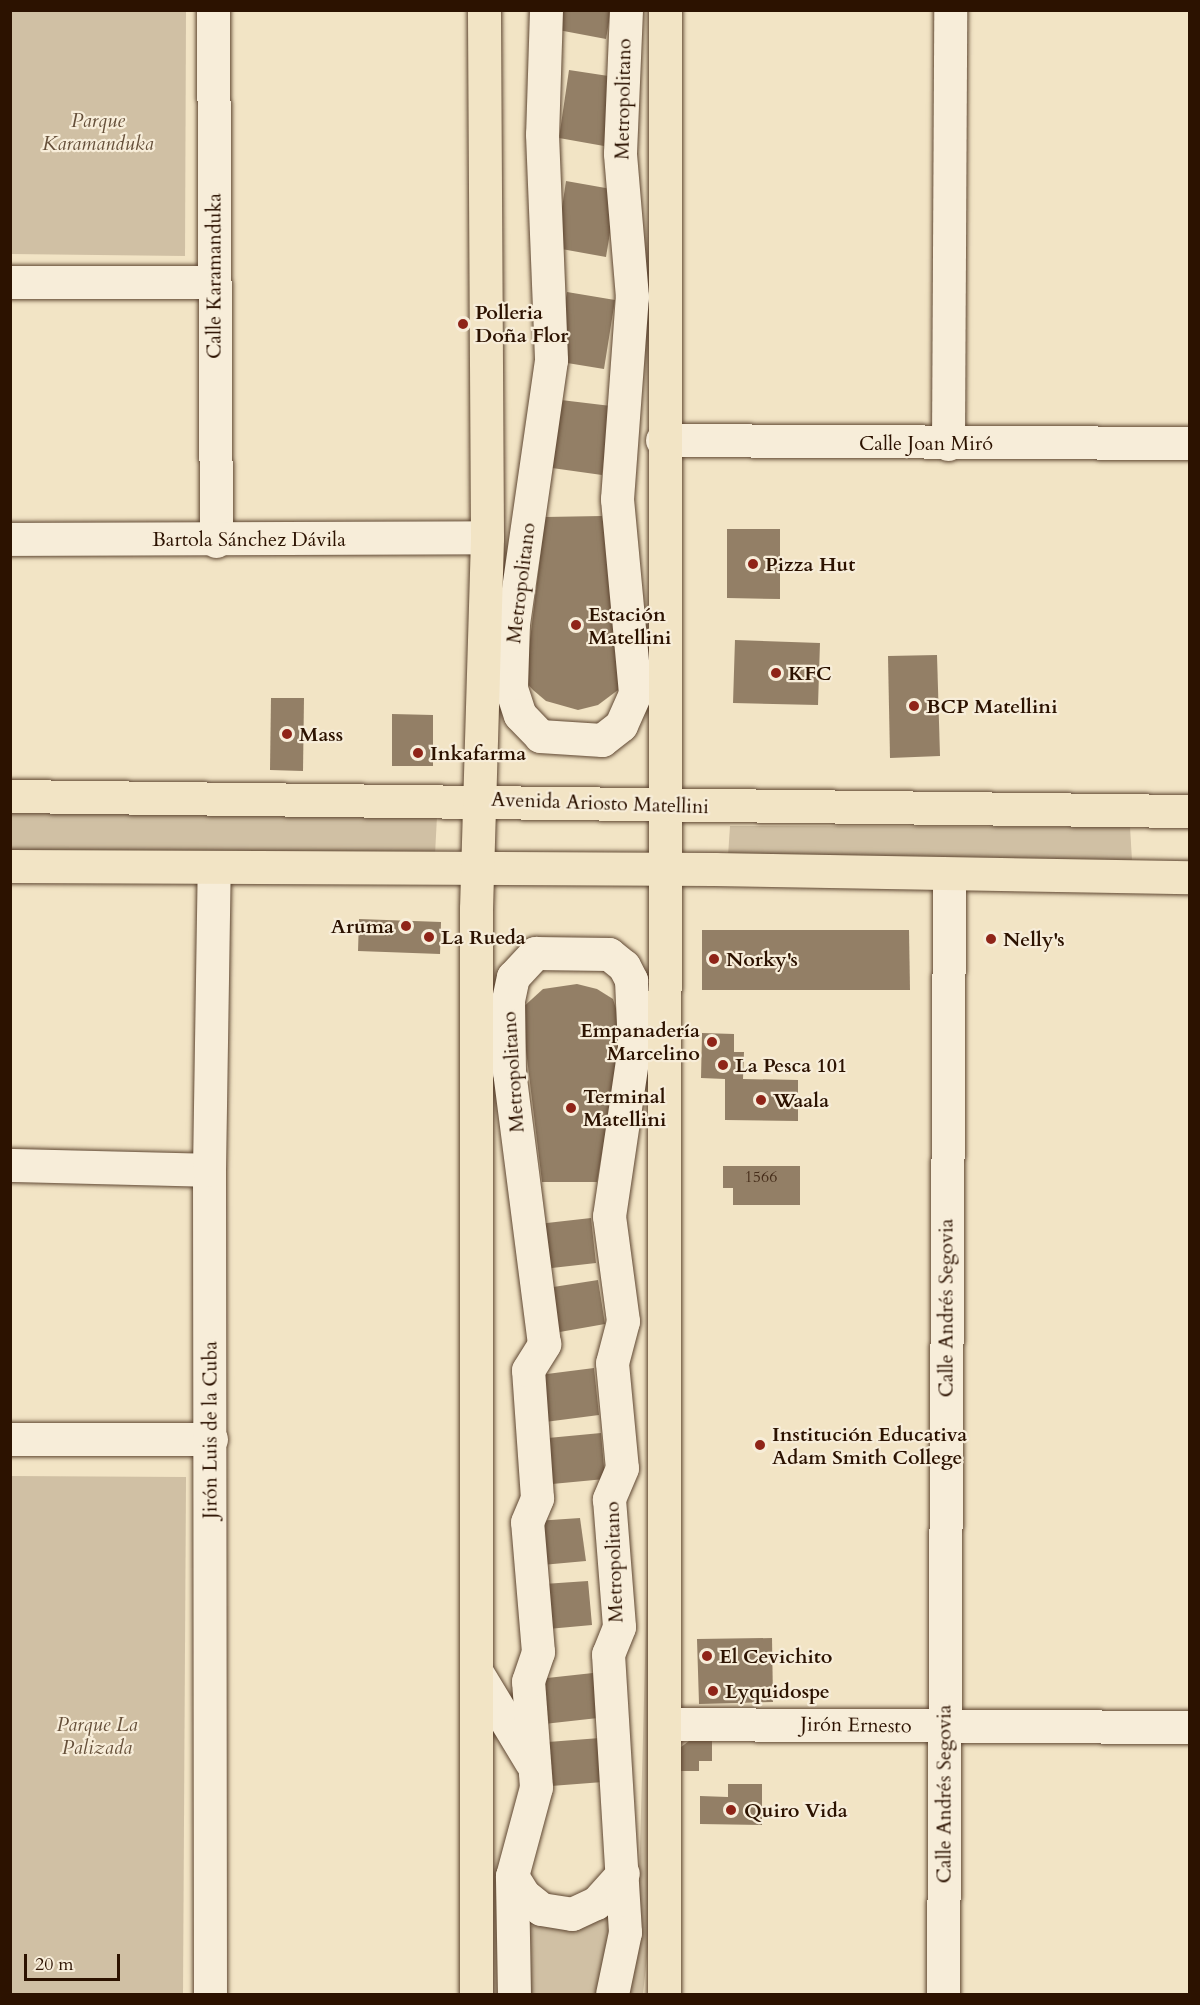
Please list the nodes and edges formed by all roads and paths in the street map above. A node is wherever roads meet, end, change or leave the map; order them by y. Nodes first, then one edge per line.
1 (213, 10) edge
2 (484, 10) edge
3 (546, 10) edge
4 (626, 10) edge
5 (664, 10) edge
6 (950, 10) edge
7 (10, 282) edge
8 (214, 282) junction
9 (662, 440) junction
10 (1190, 443) edge
11 (948, 444) junction
12 (487, 537) junction
13 (10, 539) edge
14 (216, 541) junction
15 (10, 796) edge
16 (478, 800) junction
17 (666, 805) junction
18 (1190, 811) edge
19 (10, 866) edge
20 (214, 867) junction
21 (476, 869) junction
22 (665, 869) junction
23 (949, 874) junction
24 (1190, 877) edge
25 (10, 1165) edge
26 (208, 1170) junction
27 (10, 1439) edge
28 (211, 1439) junction
29 (476, 1671) junction
30 (666, 1724) junction
31 (944, 1726) junction
32 (1190, 1727) edge
33 (535, 1767) junction
34 (623, 1873) junction
35 (512, 1876) junction
36 (210, 1995) edge
37 (476, 1995) edge
38 (514, 1995) edge
39 (612, 1995) edge
40 (664, 1995) edge
41 (943, 1995) edge

1 - 8 street, Calle Karamanduka
2 - 12 main road
3 - 4 street, Metropolitano
5 - 9 main road
6 - 11 street
7 - 8 street
8 - 14 street, Calle Karamanduka
9 - 11 street, Calle Joan Miró
9 - 17 main road
10 - 11 street, Calle Joan Miró
12 - 14 street, Bartola Sánchez Dávila
12 - 16 main road
13 - 14 street, Bartola Sánchez Dávila
15 - 16 main road, Avenida Ariosto Matellini
16 - 17 main road, Avenida Ariosto Matellini
16 - 21 main road
17 - 18 main road, Avenida Ariosto Matellini
17 - 22 main road
19 - 20 main road
20 - 21 main road
20 - 26 street, Jirón Luis de la Cuba
21 - 22 main road
21 - 29 main road
22 - 23 main road
22 - 30 main road
23 - 24 main road
23 - 31 street, Calle Andrés Segovia
25 - 26 street
26 - 28 street, Jirón Luis de la Cuba
27 - 28 street
28 - 36 street, Jirón Luis de la Cuba
29 - 33 street
29 - 37 main road
30 - 31 street, Jirón Ernesto
30 - 40 main road
31 - 32 street, Jirón Ernesto
31 - 41 street, Calle Andrés Segovia
33 - 34 street, Metropolitano
33 - 35 street, Metropolitano
34 - 35 street
34 - 39 street, Metropolitano
35 - 38 street, Metropolitano

